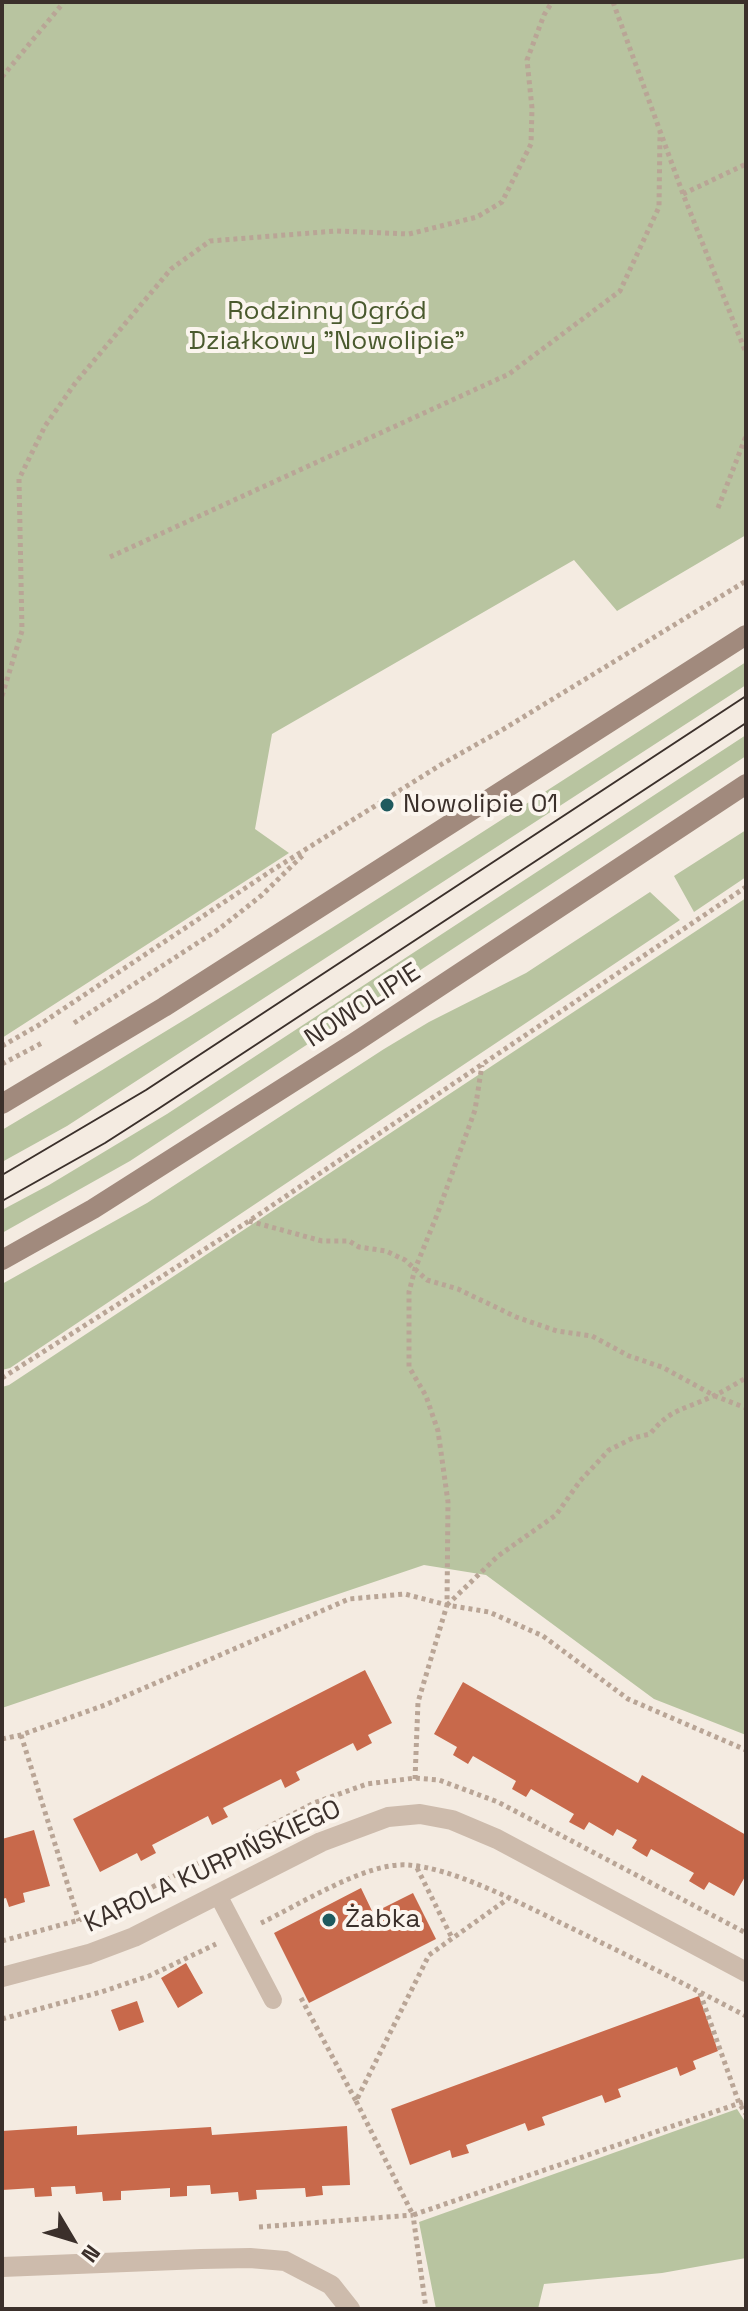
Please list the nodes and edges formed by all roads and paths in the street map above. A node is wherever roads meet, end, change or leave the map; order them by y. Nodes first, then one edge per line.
1 (64, 2) edge
2 (552, 2) edge
3 (613, 2) edge
4 (2, 77) edge
5 (660, 132) junction
6 (746, 164) edge
7 (683, 194) junction
8 (746, 350) edge
9 (746, 436) edge
10 (718, 508) dead end
11 (110, 557) dead end
12 (746, 581) edge
13 (746, 635) edge
14 (2, 696) edge
15 (746, 784) edge
16 (313, 845) junction
17 (746, 887) edge
18 (72, 1025) dead end
19 (48, 1039) dead end
20 (2, 1046) edge
21 (2, 1064) edge
22 (482, 1064) junction
23 (2, 1104) edge
24 (249, 1221) junction
25 (2, 1260) edge
26 (415, 1269) junction
27 (2, 1378) edge
28 (746, 1378) edge
29 (715, 1396) junction
30 (746, 1408) edge
31 (447, 1605) junction
32 (21, 1735) junction
33 (2, 1739) edge
34 (746, 1750) edge
35 (415, 1778) dead end
36 (416, 1867) junction
37 (218, 1895) junction
38 (509, 1898) junction
39 (746, 1922) edge
40 (260, 1923) junction
41 (737, 1928) dead end
42 (240, 1933) junction
43 (268, 1937) dead end
44 (452, 1938) junction
45 (89, 1954) junction
46 (717, 1957) junction
47 (746, 1972) edge
48 (2, 1977) edge
49 (699, 1991) junction
50 (297, 1992) dead end
51 (273, 2000) dead end
52 (746, 2016) edge
53 (2, 2019) edge
54 (356, 2101) junction
55 (743, 2102) edge
56 (746, 2114) edge
57 (413, 2215) junction
58 (2, 2267) edge
59 (350, 2309) edge
60 (426, 2309) edge

1 - 4 path
2 - 14 path
3 - 5 path
5 - 7 path
5 - 11 path
6 - 7 path
7 - 8 path
9 - 10 path
12 - 16 path
13 - 23 main road
15 - 25 main road, NOWOLIPIE
16 - 18 path
16 - 20 path
17 - 22 path
19 - 21 path
22 - 24 path
22 - 26 path
24 - 26 path
24 - 27 path
26 - 29 path
26 - 31 path
28 - 29 path
29 - 30 path
29 - 31 path
31 - 32 path
31 - 34 path
31 - 35 path
32 - 33 path
32 - 45 path
36 - 38 path
36 - 40 path
36 - 44 path
37 - 42 lane
37 - 45 street, KAROLA KURPIŃSKIEGO
37 - 46 street, KAROLA KURPIŃSKIEGO
38 - 44 path
38 - 49 path
39 - 41 path
40 - 42 path
40 - 43 path
42 - 51 lane
42 - 53 path
44 - 54 path
45 - 48 street, KAROLA KURPIŃSKIEGO
46 - 47 street, KAROLA KURPIŃSKIEGO
46 - 49 path
49 - 52 path
49 - 55 path
50 - 54 path
54 - 57 path
55 - 56 path
55 - 57 path
57 - 60 path
58 - 59 street

